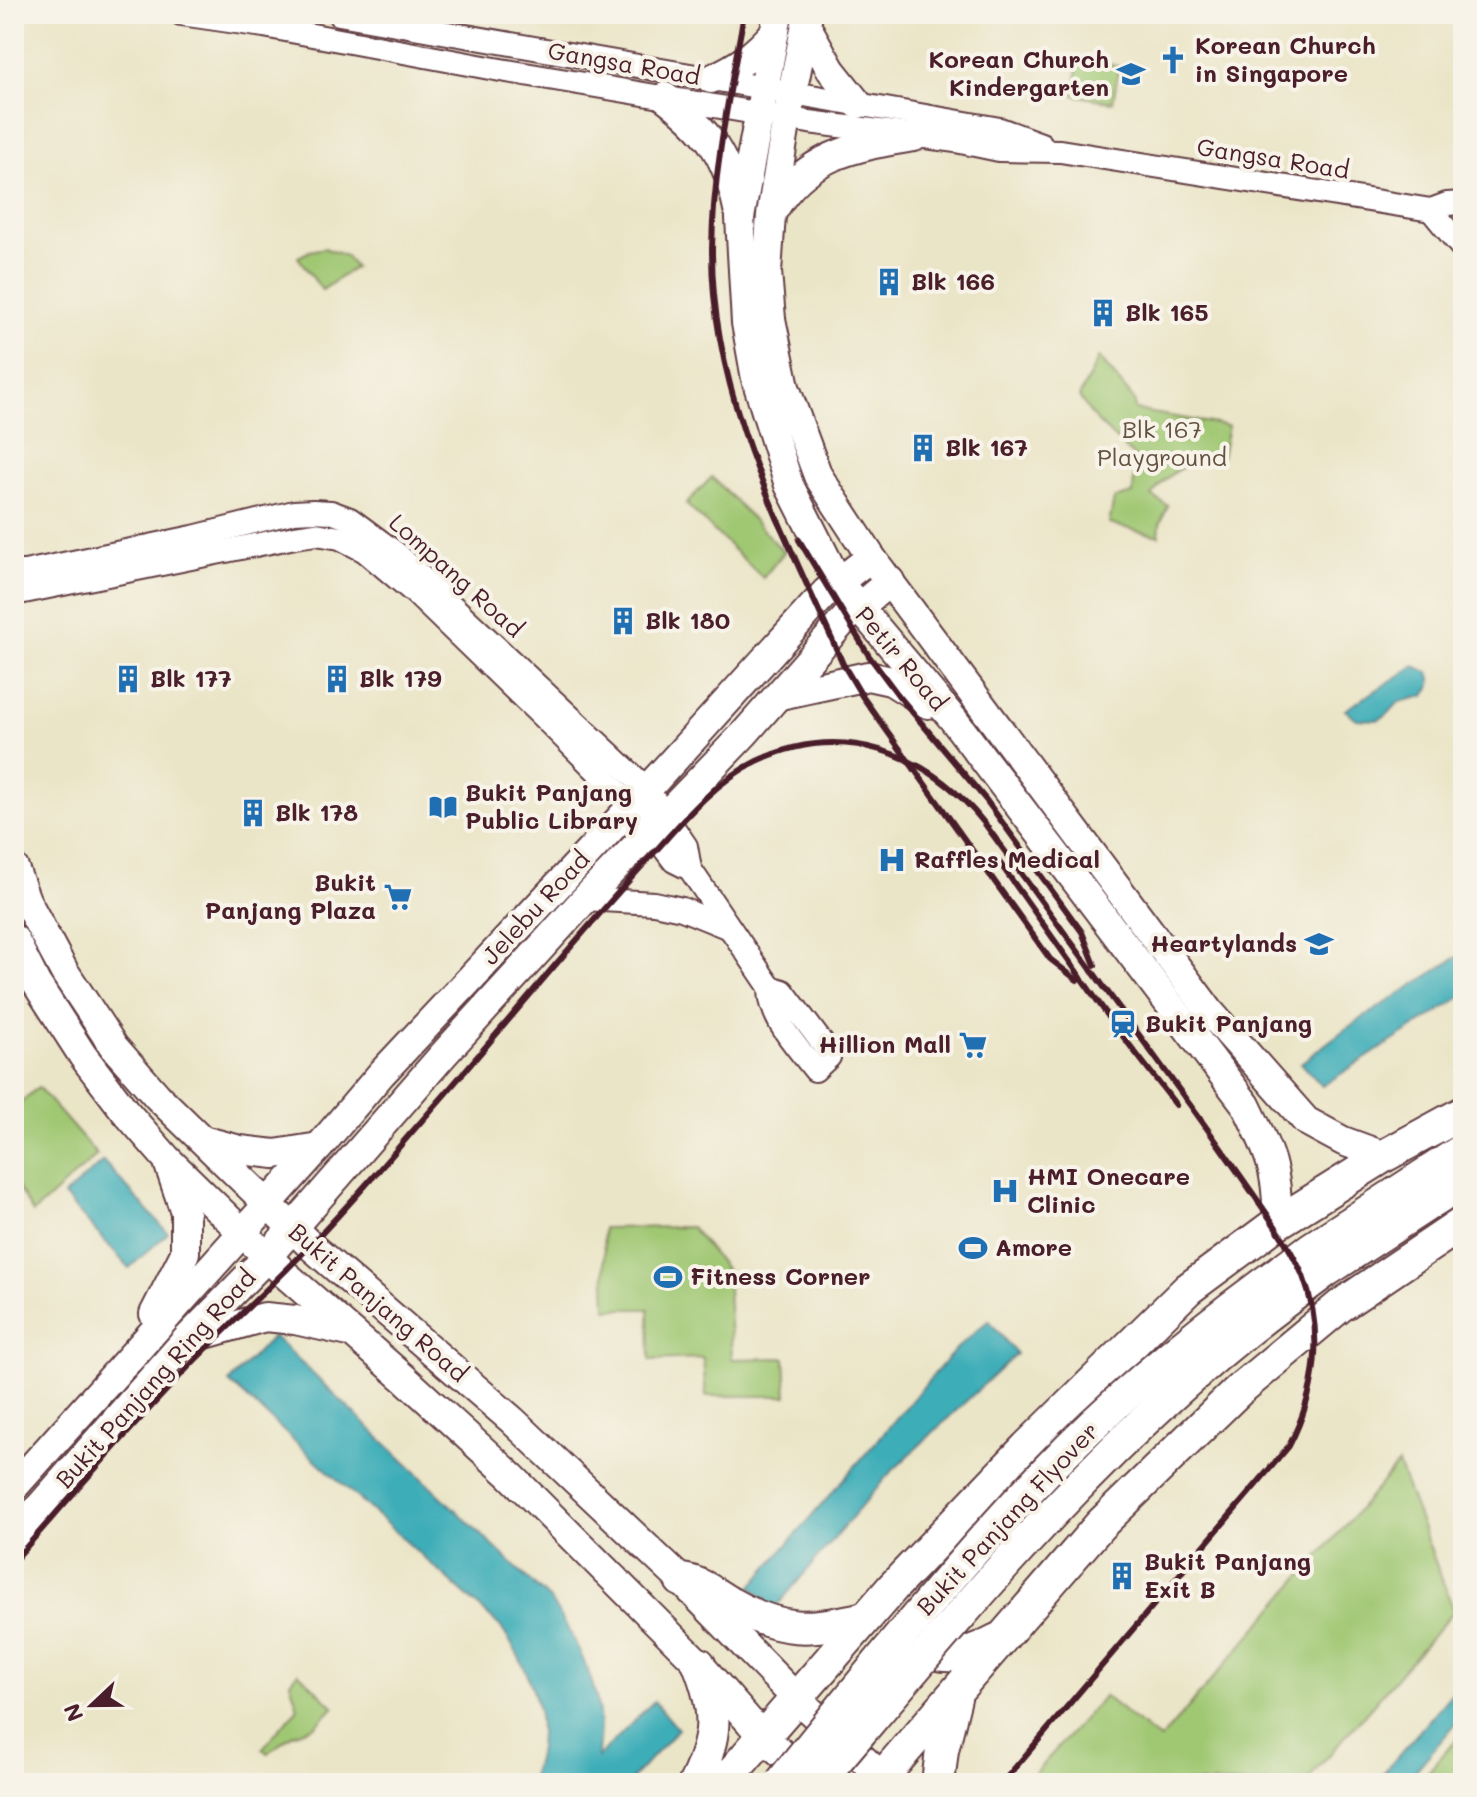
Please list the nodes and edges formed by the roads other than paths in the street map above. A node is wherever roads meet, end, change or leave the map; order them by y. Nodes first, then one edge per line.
1 (181, 14) edge
2 (339, 14) edge
3 (807, 20) edge
4 (777, 23) edge
5 (711, 79) junction
6 (665, 97) junction
7 (776, 103) junction
8 (858, 104) junction
9 (914, 137) junction
10 (1060, 151) junction
11 (1463, 203) edge
12 (1431, 210) junction
13 (771, 215) junction
14 (740, 218) junction
15 (1463, 249) edge
16 (871, 557) junction
17 (14, 572) edge
18 (890, 581) junction
19 (838, 582) junction
20 (14, 594) edge
21 (857, 607) junction
22 (780, 695) junction
23 (975, 697) junction
24 (955, 723) junction
25 (639, 798) junction
26 (659, 823) junction
27 (14, 868) edge
28 (585, 899) junction
29 (729, 928) junction
30 (14, 939) edge
31 (770, 987) dead end
32 (1210, 1012) junction
33 (1201, 1045) junction
34 (1463, 1113) edge
35 (202, 1139) junction
36 (319, 1147) junction
37 (1384, 1156) junction
38 (167, 1159) junction
39 (1459, 1168) edge
40 (268, 1204) junction
41 (1277, 1223) junction
42 (1463, 1223) edge
43 (293, 1229) junction
44 (242, 1233) junction
45 (267, 1257) junction
46 (351, 1332) junction
47 (187, 1339) junction
48 (128, 1360) junction
49 (14, 1487) edge
50 (14, 1536) edge
51 (681, 1580) junction
52 (893, 1587) junction
53 (864, 1618) junction
54 (1002, 1638) junction
55 (699, 1664) junction
56 (956, 1691) junction
57 (795, 1697) junction
58 (763, 1737) junction
59 (883, 1781) edge
60 (695, 1783) edge
61 (723, 1783) edge
62 (781, 1783) edge
63 (816, 1783) edge
64 (938, 1783) edge

1 - 6 street, Gangsa Road
2 - 5 street, Gangsa Road
3 - 7 main road, Petir Road
3 - 8 main road
4 - 5 main road
4 - 7 main road, Petir Road
5 - 7 street, Gangsa Road
6 - 7 street, Gangsa Road
6 - 14 main road
7 - 8 street, Gangsa Road
7 - 9 street, Gangsa Road
7 - 13 main road, Petir Road
7 - 14 main road, Petir Road
8 - 10 street, Gangsa Road
9 - 10 street, Gangsa Road
9 - 13 main road
10 - 12 street, Gangsa Road
11 - 12 street, Gangsa Road
12 - 15 street
13 - 16 main road, Petir Road
14 - 19 main road, Petir Road
16 - 18 main road, Petir Road
16 - 19 main road, Jelebu Road
17 - 25 street, Lompang Road
18 - 21 main road, Jelebu Road
18 - 23 main road, Petir Road
19 - 21 main road, Petir Road
19 - 25 main road, Jelebu Road
20 - 25 street, Lompang Road
21 - 22 main road, Jelebu Road
21 - 24 main road, Petir Road
22 - 24 main road
22 - 26 main road, Jelebu Road
23 - 24 main road
23 - 32 main road, Petir Road
24 - 33 main road, Petir Road
25 - 26 street, Lompang Road
25 - 36 main road, Jelebu Road
26 - 28 main road, Jelebu Road
26 - 29 street, Lompang Road
27 - 35 main road, Bukit Panjang Road
28 - 29 street
28 - 43 main road, Jelebu Road
29 - 31 street
30 - 38 main road, Bukit Panjang Road
32 - 33 main road
32 - 37 main road, Petir Road
33 - 41 main road, Petir Road
34 - 37 highway
35 - 36 main road
35 - 40 main road, Bukit Panjang Road
36 - 40 main road, Jelebu Road
37 - 41 highway
38 - 44 main road, Bukit Panjang Road
38 - 48 main road
39 - 62 highway, Bukit Panjang Flyover, bridge
39 - 63 highway, Bukit Panjang Flyover, bridge
40 - 43 main road, Bukit Panjang Road
40 - 44 main road, Jelebu Road
41 - 52 highway
42 - 54 highway
43 - 45 main road, Jelebu Road
43 - 51 main road, Bukit Panjang Road
44 - 45 main road, Bukit Panjang Road
44 - 48 main road, Bukit Panjang Ring Road
45 - 46 main road, Bukit Panjang Road
45 - 47 main road, Bukit Panjang Ring Road
46 - 47 main road
46 - 55 main road, Bukit Panjang Road
47 - 50 main road, Bukit Panjang Ring Road
48 - 49 main road, Bukit Panjang Ring Road
51 - 53 highway
51 - 57 main road, Bukit Panjang Road
52 - 53 highway
52 - 54 highway
53 - 57 highway
54 - 56 highway
55 - 58 main road, Bukit Panjang Road
55 - 60 highway
56 - 59 highway
56 - 64 highway
57 - 58 highway
57 - 59 main road, Bukit Panjang Road
58 - 61 highway
58 - 63 main road, Bukit Panjang Road

